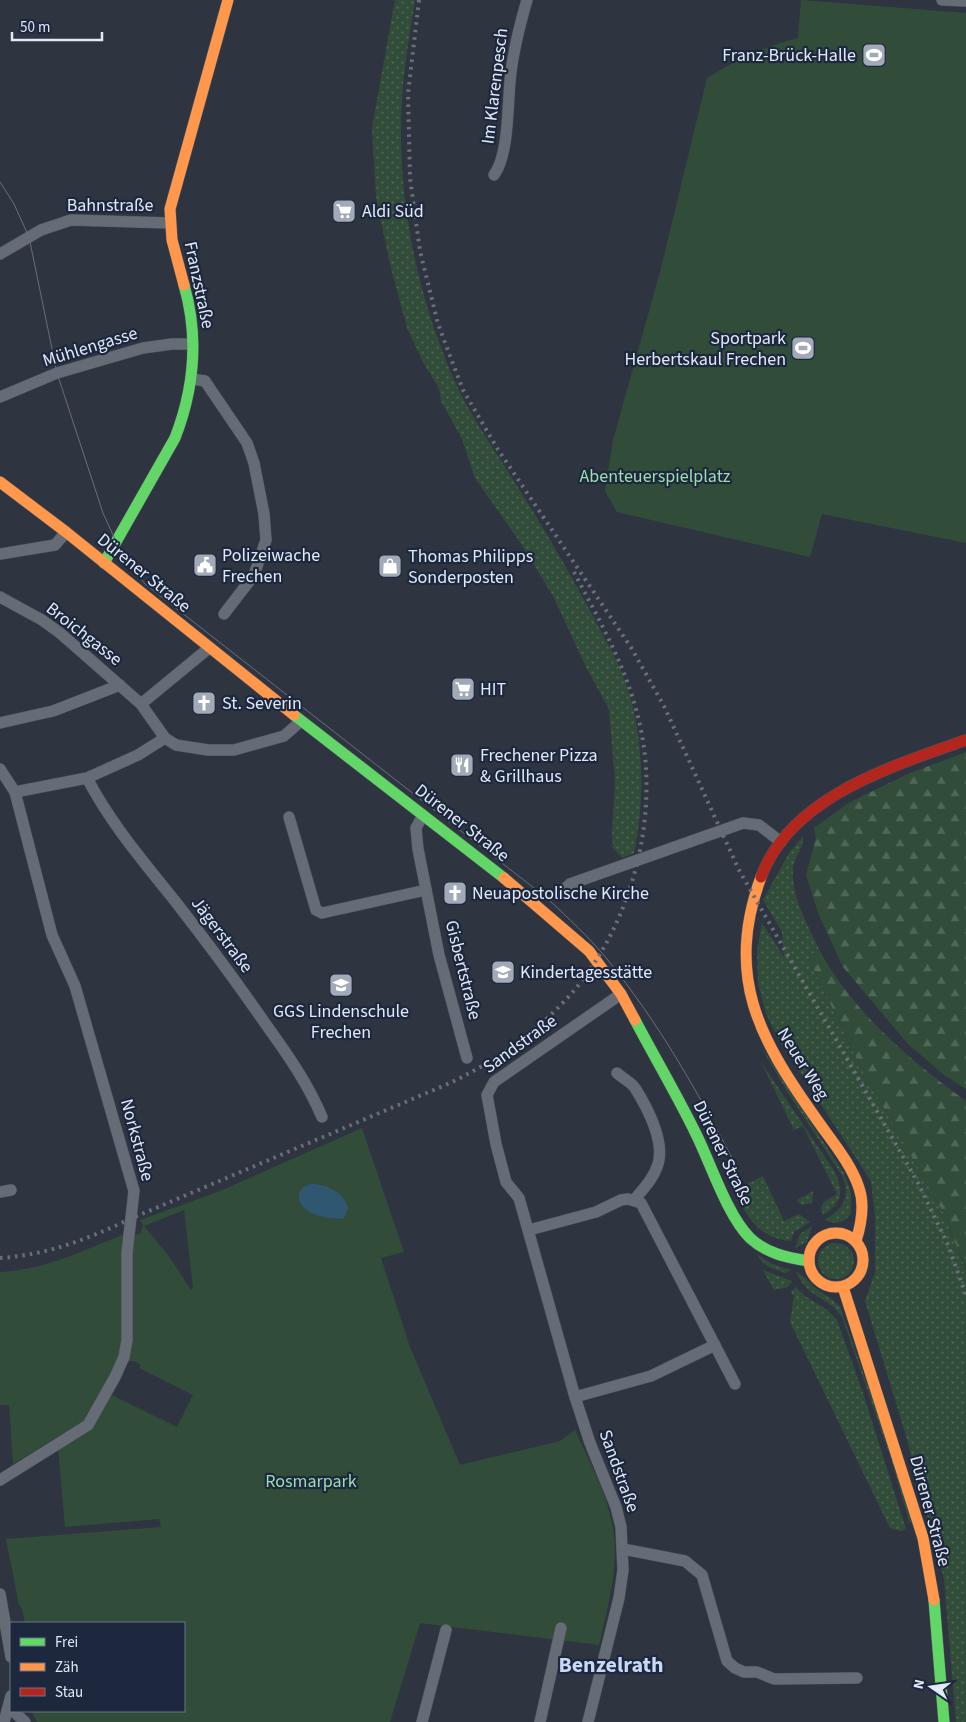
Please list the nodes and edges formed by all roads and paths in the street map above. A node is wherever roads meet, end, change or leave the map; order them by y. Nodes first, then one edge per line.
1 (228, 0) edge
2 (527, 0) edge
3 (942, 0) edge
4 (966, 1) edge
5 (494, 175) dead end
6 (169, 223) junction
7 (0, 254) edge
8 (193, 344) junction
9 (192, 379) junction
10 (0, 398) edge
11 (0, 482) edge
12 (66, 532) junction
13 (0, 554) edge
14 (104, 563) junction
15 (0, 597) edge
16 (224, 614) dead end
17 (209, 648) junction
18 (120, 685) junction
19 (141, 704) junction
20 (301, 721) junction
21 (0, 723) edge
22 (164, 738) junction
23 (966, 740) edge
24 (0, 769) edge
25 (87, 778) junction
26 (15, 792) junction
27 (423, 814) junction
28 (289, 817) dead end
29 (781, 842) junction
30 (426, 890) junction
31 (562, 892) dead end
32 (622, 994) junction
33 (467, 1058) dead end
34 (616, 1073) dead end
35 (322, 1117) dead end
36 (634, 1200) junction
37 (529, 1230) junction
38 (856, 1241) junction
39 (809, 1261) junction
40 (843, 1287) junction
41 (714, 1345) junction
42 (735, 1384) dead end
43 (575, 1397) junction
44 (0, 1480) edge
45 (623, 1548) junction
46 (0, 1594) edge
47 (561, 1628) dead end
48 (446, 1630) dead end
49 (10, 1651) edge
50 (858, 1678) dead end
51 (10, 1708) edge
52 (16, 1712) edge
53 (4, 1722) edge
54 (24, 1722) edge
55 (422, 1722) edge
56 (540, 1722) edge
57 (588, 1722) edge
58 (944, 1722) edge

1 - 6 main road, Franzstraße
2 - 5 street, Im Klarenpesch
3 - 4 street
6 - 7 street, Bahnstraße
6 - 8 main road, Franzstraße
8 - 9 main road, Franzstraße
8 - 10 street, Mühlengasse
9 - 14 main road, Franzstraße
9 - 16 street
11 - 12 main road, Dürener Straße
12 - 13 street
12 - 14 main road, Dürener Straße
14 - 17 main road, Dürener Straße
15 - 18 street, Broichgasse
17 - 19 street
17 - 20 main road, Dürener Straße
18 - 19 street, Broichgasse
18 - 21 street
19 - 22 street, Broichgasse
20 - 22 street
20 - 27 main road, Dürener Straße
22 - 25 street
23 - 29 main road, Neuer Weg
24 - 26 street, Norkstraße
25 - 26 street
25 - 35 street, Jägerstraße
26 - 44 street, Norkstraße
27 - 30 street, Gisbertstraße
27 - 32 main road, Dürener Straße
28 - 30 street
29 - 31 street
29 - 38 main road, Neuer Weg
30 - 33 street, Gisbertstraße
32 - 37 street, Sandstraße
32 - 39 main road, Dürener Straße
34 - 36 street
36 - 37 street
36 - 41 street
37 - 43 street, Sandstraße
38 - 39 main road
38 - 40 main road
39 - 40 main road
40 - 58 main road, Dürener Straße
41 - 42 street
41 - 43 street
43 - 45 street, Sandstraße
45 - 50 street
45 - 57 street, Sandstraße
46 - 49 street
47 - 56 street
48 - 55 street
51 - 53 street
52 - 54 street

